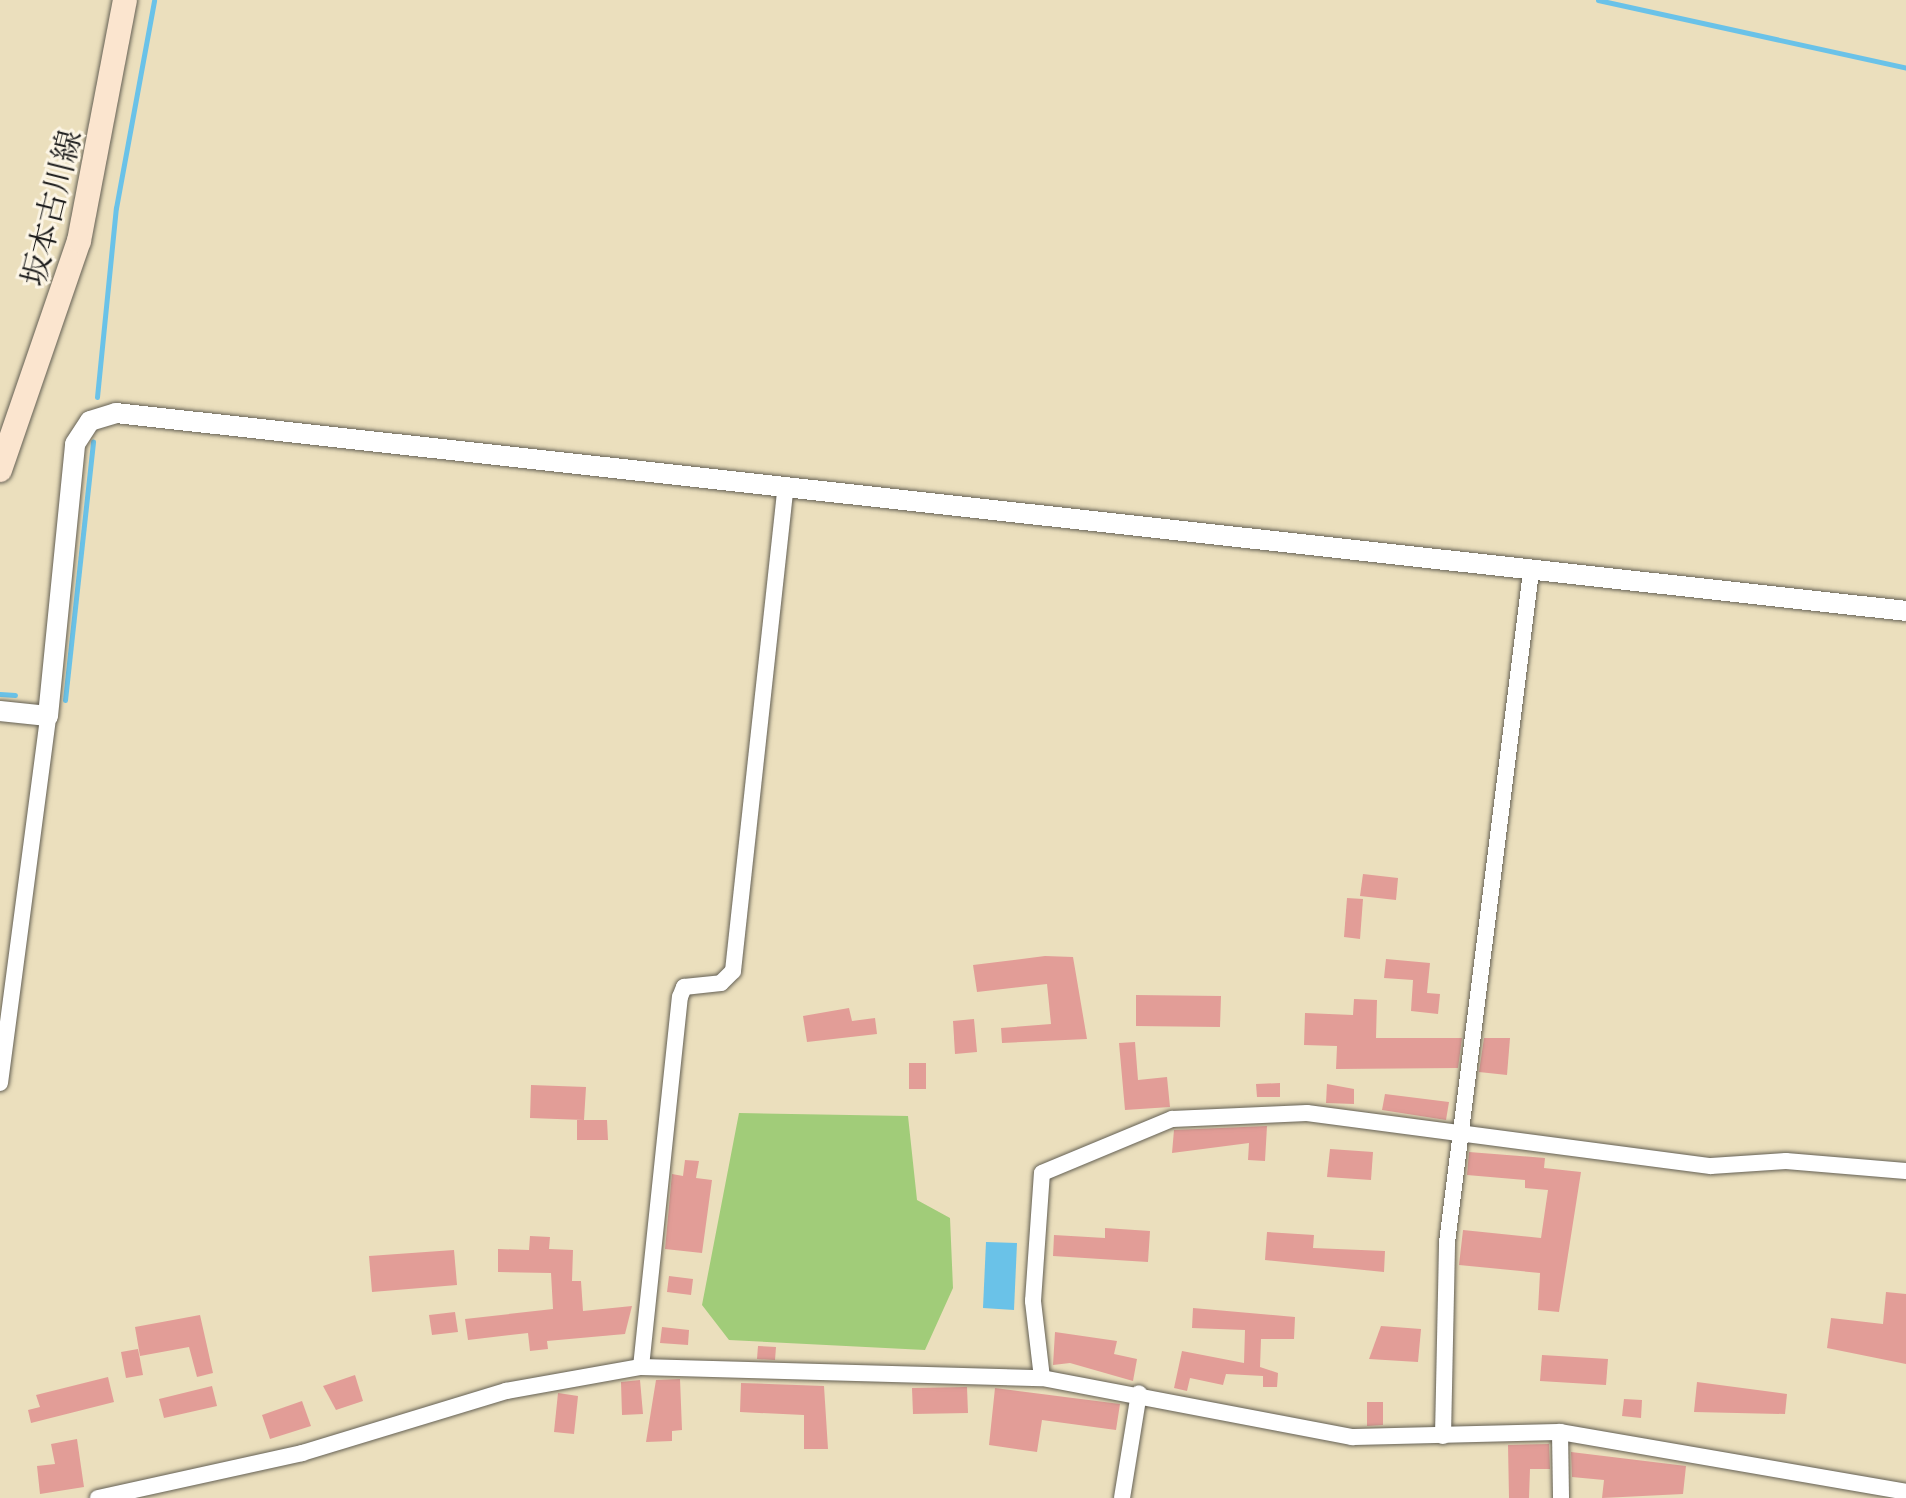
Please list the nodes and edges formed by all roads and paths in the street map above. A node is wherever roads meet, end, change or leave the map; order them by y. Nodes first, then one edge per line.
1 (125, 0) edge
2 (0, 470) edge
3 (785, 489) junction
4 (1531, 571) junction
5 (1906, 611) edge
6 (0, 711) edge
7 (48, 716) junction
8 (0, 1083) edge
9 (1459, 1137) junction
10 (1906, 1171) edge
11 (641, 1367) junction
12 (1042, 1378) junction
13 (1139, 1393) junction
14 (1560, 1432) junction
15 (1443, 1436) junction
16 (1906, 1492) edge
17 (98, 1498) edge
18 (1122, 1498) edge
19 (1561, 1498) edge

1 - 2 main road, 坂本古川線
3 - 4 street
3 - 7 street
3 - 11 street
4 - 5 street
4 - 9 street
6 - 7 street
7 - 8 street
9 - 10 street
9 - 12 street
9 - 15 street
11 - 12 street
11 - 17 street
12 - 13 street
13 - 15 street
13 - 18 street
14 - 15 street
14 - 16 street
14 - 19 street

